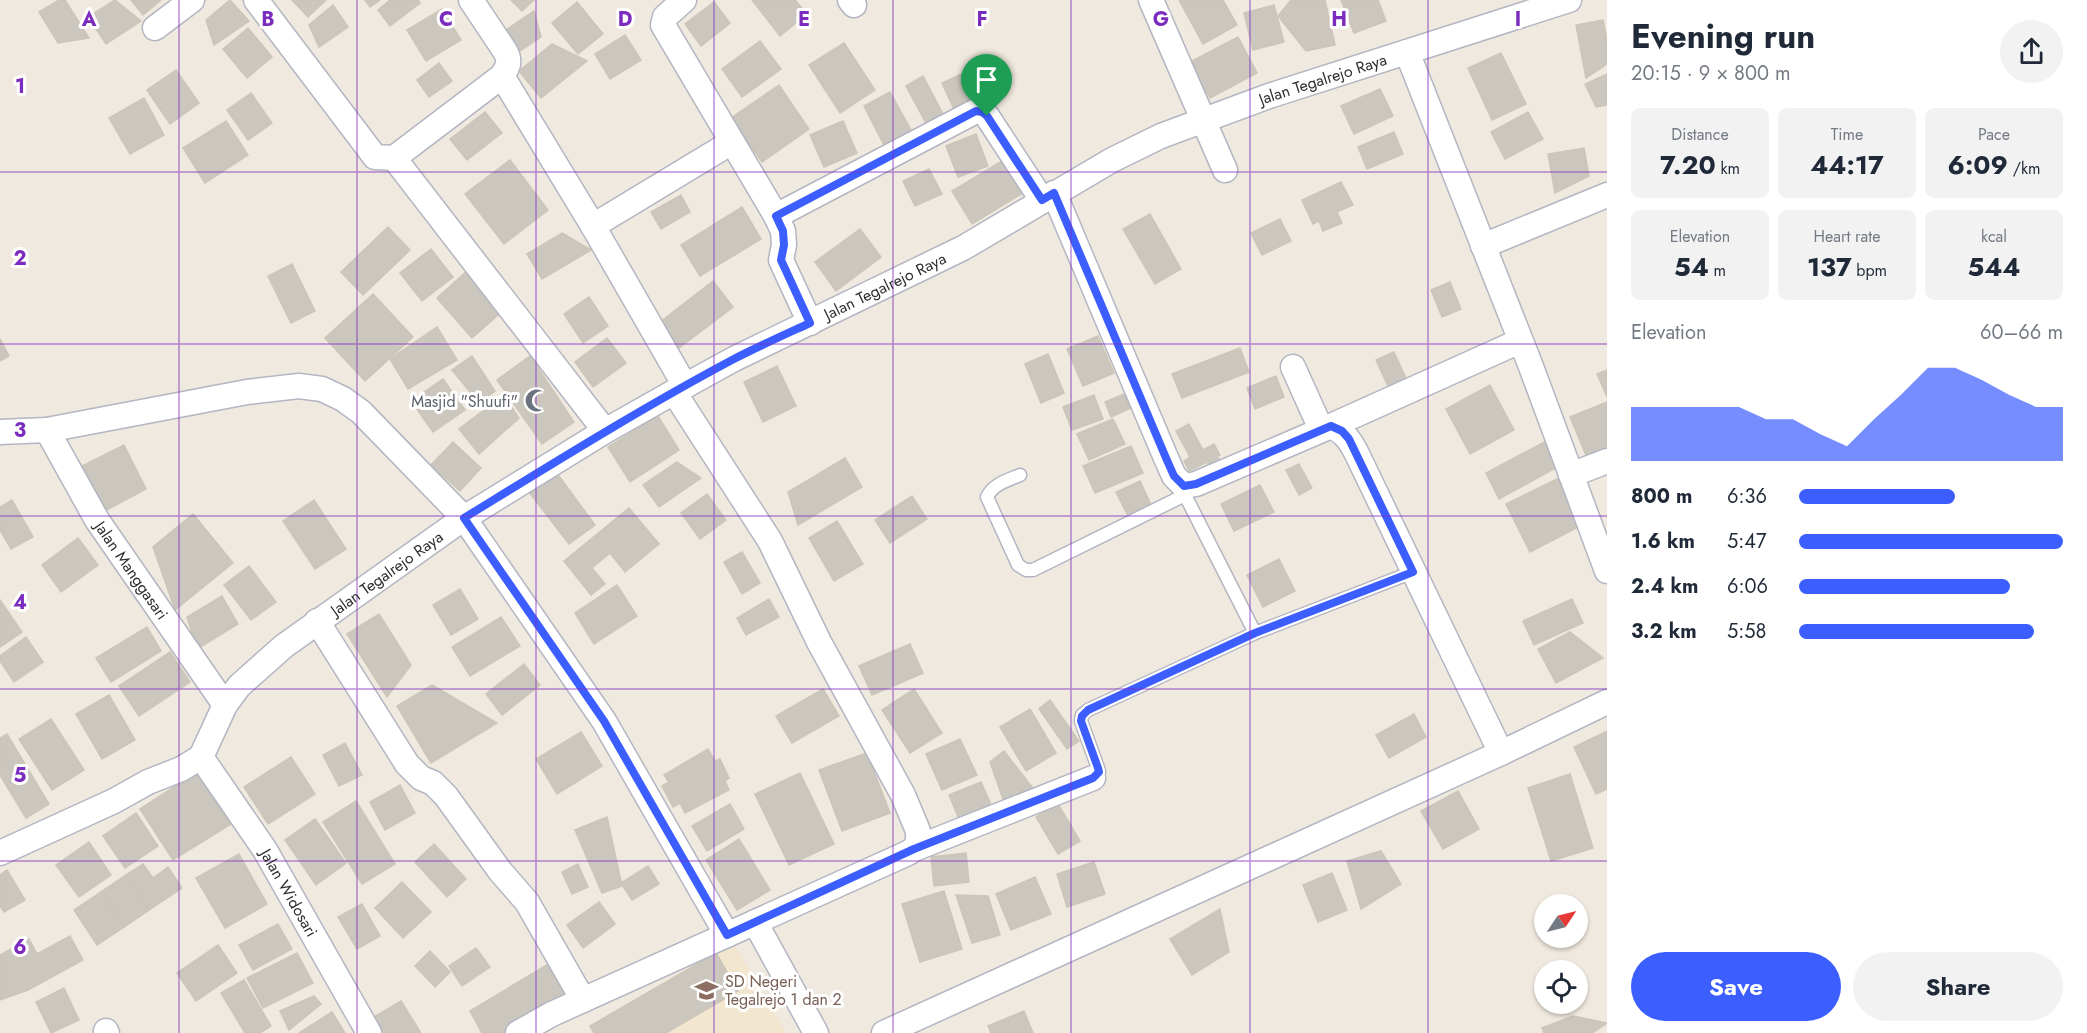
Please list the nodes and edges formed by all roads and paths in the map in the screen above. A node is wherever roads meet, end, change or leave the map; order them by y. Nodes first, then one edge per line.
1 (192, 0) edge
2 (256, 0) edge
3 (471, 0) edge
4 (684, 0) edge
5 (1151, 0) edge
6 (1569, 0) edge
7 (154, 28) dead end
8 (1407, 52) junction
9 (502, 76) junction
10 (1202, 120) junction
11 (732, 142) junction
12 (394, 158) junction
13 (1225, 170) dead end
14 (1607, 195) edge
15 (1048, 197) junction
16 (776, 216) junction
17 (593, 226) junction
18 (1483, 246) junction
19 (810, 323) junction
20 (1520, 341) junction
21 (1293, 367) dead end
22 (680, 389) junction
23 (1326, 427) junction
24 (47, 429) junction
25 (605, 431) junction
26 (0, 432) edge
27 (1607, 461) edge
28 (1020, 475) dead end
29 (1571, 475) junction
30 (1184, 490) junction
31 (464, 518) junction
32 (1607, 571) edge
33 (1413, 572) junction
34 (317, 621) junction
35 (1255, 633) junction
36 (1607, 702) edge
37 (225, 705) junction
38 (1501, 753) junction
39 (201, 757) junction
40 (1093, 778) joint
41 (914, 849) junction
42 (0, 853) edge
43 (755, 922) junction
44 (727, 935) junction
45 (583, 1000) junction
46 (369, 1033) edge
47 (518, 1033) edge
48 (816, 1033) edge
49 (885, 1033) edge

1 - 7 street
2 - 12 street
3 - 9 street
4 - 11 street
5 - 10 street
6 - 8 street, Jalan Tegalrejo Raya
8 - 10 street, Jalan Tegalrejo Raya
8 - 18 street
9 - 12 street
9 - 17 street
10 - 13 street
10 - 15 street, Jalan Tegalrejo Raya
11 - 16 street
11 - 17 street
12 - 25 street
14 - 18 street
15 - 16 street
15 - 19 street, Jalan Tegalrejo Raya
15 - 30 street
16 - 19 street
17 - 22 street
18 - 20 street
19 - 22 street, Jalan Tegalrejo Raya
20 - 23 street
20 - 29 street
21 - 23 street
22 - 25 street, Jalan Tegalrejo Raya
22 - 41 street
23 - 30 street
23 - 33 street
24 - 26 street
24 - 31 street
24 - 37 street, Jalan Manggasari
25 - 31 street, Jalan Tegalrejo Raya
27 - 29 street
28 - 30 lane
29 - 32 street
30 - 35 lane
31 - 34 street, Jalan Tegalrejo Raya
31 - 44 street
33 - 35 lane
33 - 38 street
34 - 37 street, Jalan Tegalrejo Raya
34 - 45 street
35 - 40 lane
36 - 38 street
37 - 39 street, Jalan Tegalrejo Raya
38 - 49 street
39 - 42 street
39 - 46 street, Jalan Widosari
40 - 41 street
41 - 43 street
43 - 44 street
43 - 48 street
44 - 45 street
45 - 47 street

